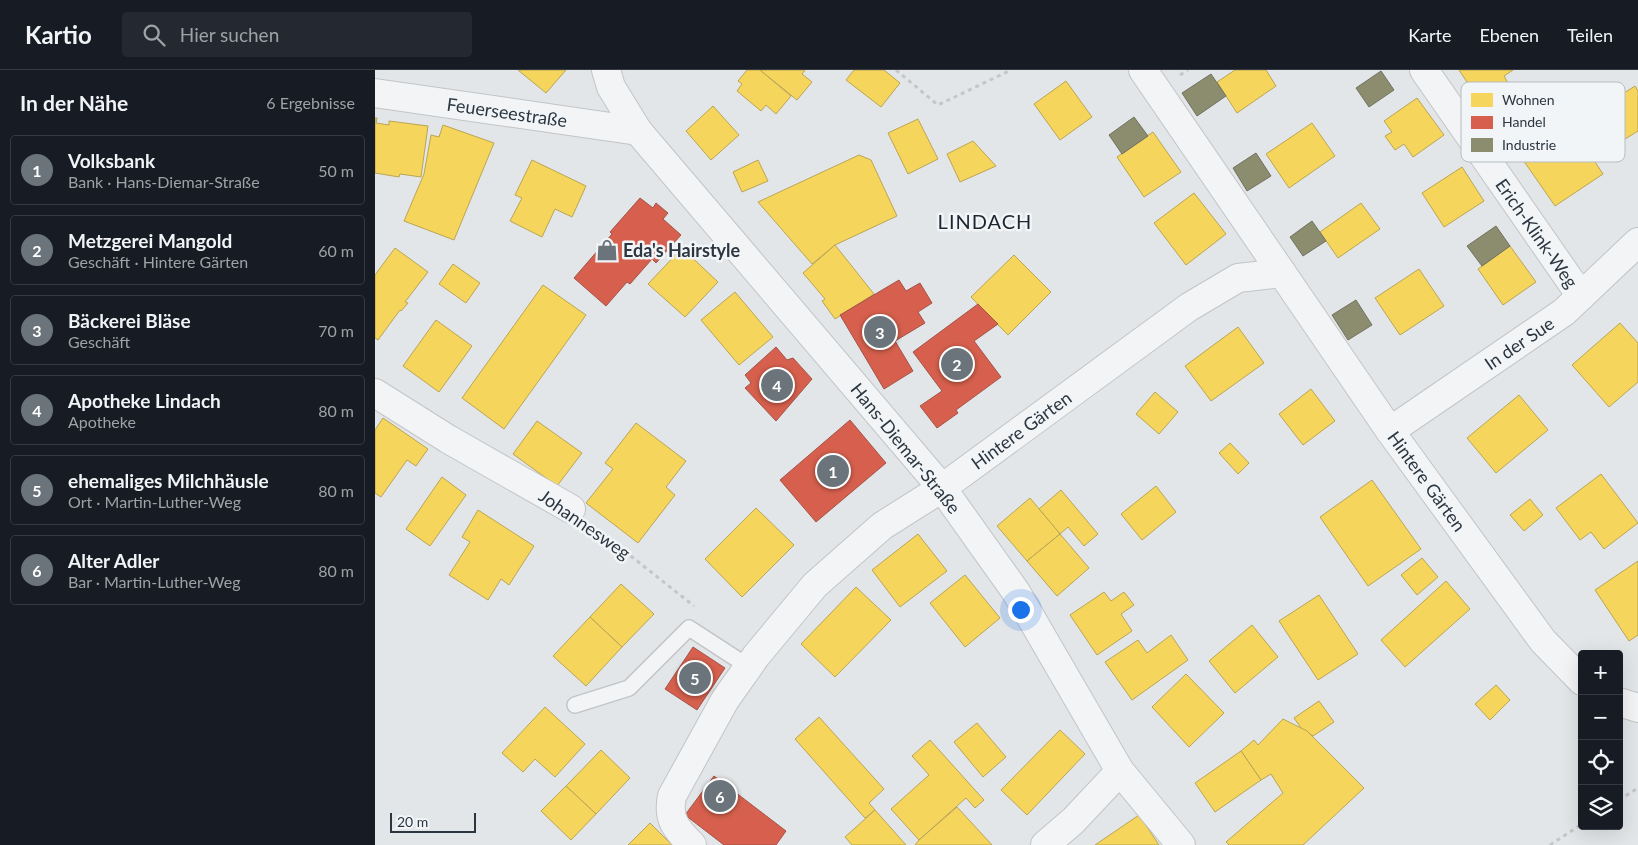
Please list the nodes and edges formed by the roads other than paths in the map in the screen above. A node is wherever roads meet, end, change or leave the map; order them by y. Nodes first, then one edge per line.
1 (606, 70) edge
2 (1143, 70) edge
3 (1424, 70) edge
4 (375, 93) edge
5 (1461, 123) edge
6 (638, 131) junction
7 (1488, 162) edge
8 (1638, 242) edge
9 (1282, 273) junction
10 (1581, 296) junction
11 (375, 393) edge
12 (1390, 431) junction
13 (942, 488) junction
14 (571, 509) road end
15 (749, 667) junction
16 (1578, 677) edge
17 (1623, 703) edge
18 (575, 705) dead end
19 (1638, 708) edge
20 (1120, 771) junction
21 (692, 845) edge
22 (1045, 845) edge
23 (1181, 845) edge

1 - 6 street, Hans-Diemar-Straße
2 - 9 street, Hintere Gärten
3 - 5 street, Erich-Klink-Weg
4 - 6 street, Feuerseestraße
6 - 13 street, Hans-Diemar-Straße
7 - 10 street, Erich-Klink-Weg
8 - 10 street, In der Sue
9 - 12 street, Hintere Gärten
9 - 13 street, Hintere Gärten
10 - 12 street, In der Sue
11 - 14 street, Johannesweg
12 - 16 street, Hintere Gärten
13 - 15 street, Hintere Gärten
13 - 20 street, Hans-Diemar-Straße
15 - 18 lane
15 - 21 street, Hintere Gärten
17 - 19 street
20 - 22 street
20 - 23 street, Hans-Diemar-Straße

